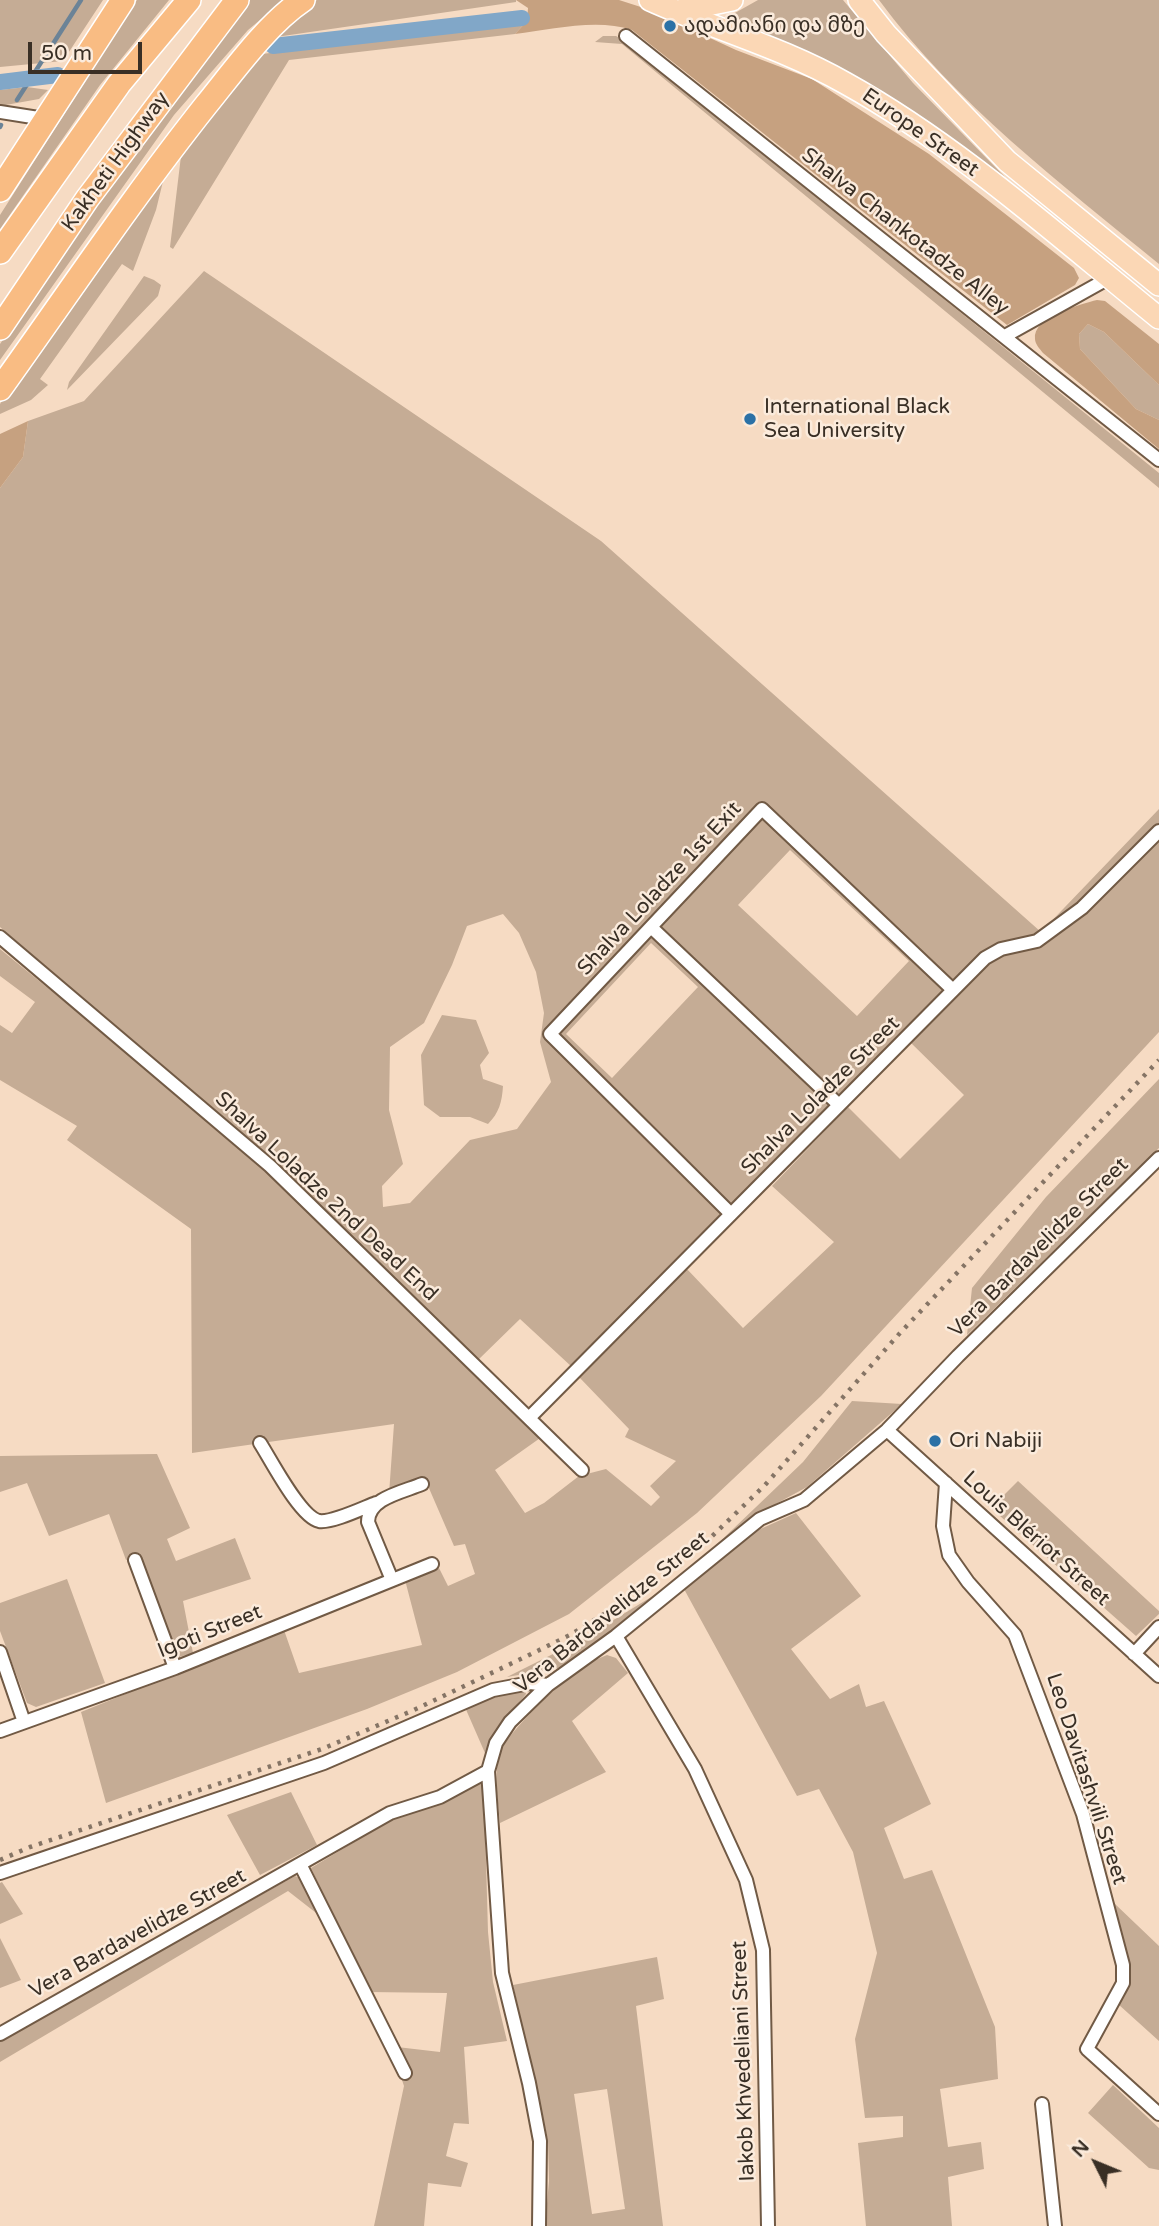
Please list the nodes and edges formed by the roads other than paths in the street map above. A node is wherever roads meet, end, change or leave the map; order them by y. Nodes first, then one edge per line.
1 (123, 0) edge
2 (189, 0) edge
3 (237, 0) edge
4 (303, 0) edge
5 (650, 0) edge
6 (732, 0) edge
7 (859, 0) edge
8 (676, 12) junction
9 (626, 36) dead end
10 (0, 112) edge
11 (44, 119) junction
12 (0, 190) edge
13 (0, 252) edge
14 (1109, 278) junction
15 (1159, 285) edge
16 (1159, 318) edge
17 (0, 328) edge
18 (1005, 336) junction
19 (0, 389) edge
20 (1159, 460) edge
21 (1159, 831) edge
22 (651, 927) junction
23 (0, 937) edge
24 (953, 990) junction
25 (839, 1105) junction
26 (1159, 1158) edge
27 (731, 1214) junction
28 (529, 1418) junction
29 (887, 1430) junction
30 (260, 1443) dead end
31 (582, 1470) dead end
32 (946, 1483) junction
33 (422, 1484) dead end
34 (376, 1503) junction
35 (135, 1560) dead end
36 (432, 1564) dead end
37 (392, 1580) junction
38 (1159, 1627) edge
39 (616, 1636) junction
40 (0, 1652) edge
41 (1134, 1654) junction
42 (175, 1668) junction
43 (1159, 1676) edge
44 (548, 1685) junction
45 (24, 1722) junction
46 (0, 1731) edge
47 (488, 1771) junction
48 (300, 1864) junction
49 (0, 1873) edge
50 (0, 2034) edge
51 (405, 2074) dead end
52 (1042, 2104) dead end
53 (1159, 2114) edge
54 (539, 2226) edge
55 (768, 2226) edge
56 (1055, 2226) edge

1 - 11 highway
2 - 13 highway, Kakheti Highway
3 - 17 highway, Kakheti Highway
4 - 19 highway
5 - 8 main road, Europe Street
6 - 8 main road
7 - 15 main road, Europe Street
8 - 14 main road, Europe Street
9 - 18 street, Shalva Chankotadze Alley
10 - 11 street
11 - 12 highway
14 - 16 main road, Europe Street
14 - 18 street
18 - 20 street, Shalva Chankotadze Alley
21 - 24 street, Shalva Loladze Street
22 - 24 street, Shalva Loladze 1st Exit
22 - 25 street
22 - 27 street, Shalva Loladze 1st Exit
23 - 28 street, Shalva Loladze 2nd Dead End
24 - 25 street, Shalva Loladze Street
25 - 27 street, Shalva Loladze Street
26 - 29 street, Vera Bardavelidze Street
27 - 28 street, Shalva Loladze Street
28 - 31 street, Shalva Loladze 2nd Dead End
29 - 32 street, Louis Blériot Street
29 - 39 street, Vera Bardavelidze Street
30 - 34 street
32 - 41 street, Louis Blériot Street
32 - 53 street, Leo Davitashvili Street
33 - 34 street
34 - 37 street
35 - 42 street
36 - 37 street, Igoti Street
37 - 42 street, Igoti Street
38 - 41 street
39 - 44 street, Vera Bardavelidze Street
39 - 55 street, Iakob Khvedeliani Street
40 - 45 street
41 - 43 street, Louis Blériot Street
42 - 45 street, Igoti Street
44 - 47 street, Vera Bardavelidze Street
44 - 49 street
45 - 46 street, Igoti Street
47 - 48 street, Vera Bardavelidze Street
47 - 54 street
48 - 50 street, Vera Bardavelidze Street
48 - 51 street
52 - 56 street

